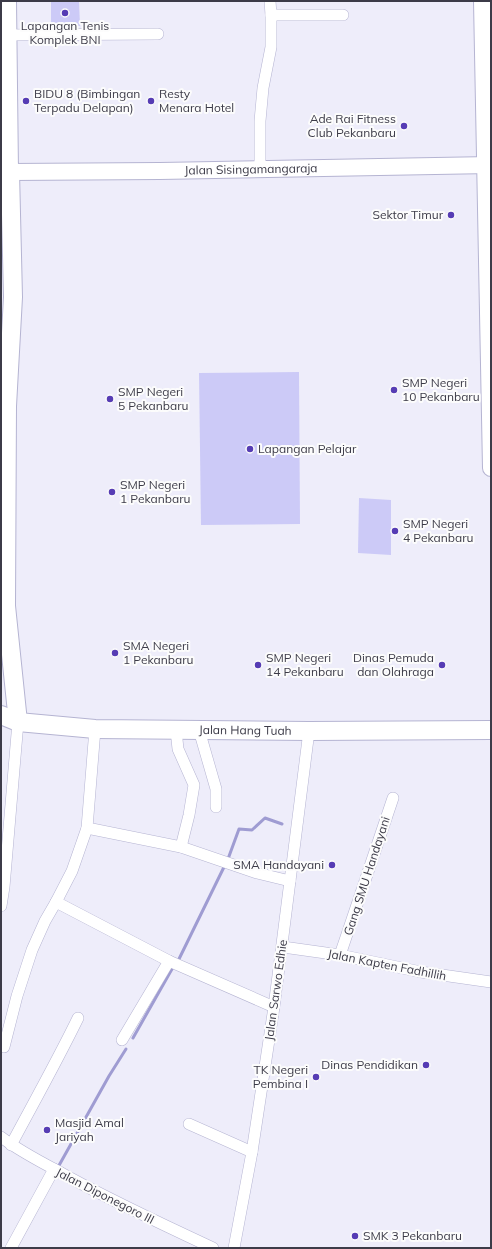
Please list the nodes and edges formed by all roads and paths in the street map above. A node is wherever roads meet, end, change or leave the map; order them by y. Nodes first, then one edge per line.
1 (8, 1) edge
2 (270, 1) edge
3 (482, 1) edge
4 (271, 15) junction
5 (343, 15) dead end
6 (158, 34) dead end
7 (5, 35) edge
8 (488, 165) edge
9 (260, 169) junction
10 (4, 174) edge
11 (489, 282) edge
12 (1, 382) edge
13 (490, 388) edge
14 (7, 406) junction
15 (491, 468) edge
16 (1, 715) edge
17 (18, 722) junction
18 (96, 729) junction
19 (176, 730) junction
20 (199, 730) junction
21 (491, 730) edge
22 (309, 731) junction
23 (393, 798) dead end
24 (216, 807) dead end
25 (87, 828) junction
26 (181, 847) junction
27 (290, 881) junction
28 (56, 902) junction
29 (1, 906) edge
30 (283, 947) junction
31 (340, 955) junction
32 (169, 961) junction
33 (491, 982) edge
34 (274, 1007) junction
35 (78, 1018) dead end
36 (122, 1040) dead end
37 (4, 1047) dead end
38 (189, 1124) dead end
39 (1, 1137) edge
40 (11, 1145) junction
41 (252, 1152) junction
42 (57, 1171) junction
43 (11, 1248) edge
44 (213, 1248) edge
45 (234, 1248) edge

1 - 7 main road
2 - 4 street
3 - 8 main road
4 - 5 street
4 - 9 street
6 - 7 street
7 - 10 main road
8 - 9 main road, Jalan Sisingamangaraja
8 - 11 main road
9 - 10 main road, Jalan Sisingamangaraja
10 - 14 main road
11 - 13 main road
12 - 14 main road
13 - 15 main road
14 - 17 main road
16 - 17 main road, Jalan Hang Tuah
17 - 18 main road, Jalan Hang Tuah
17 - 29 street
18 - 19 main road, Jalan Hang Tuah
18 - 25 street
19 - 20 main road, Jalan Hang Tuah
19 - 26 street
20 - 22 main road, Jalan Hang Tuah
20 - 24 street
21 - 22 main road, Jalan Hang Tuah
22 - 27 street, Jalan Sarwo Edhie
23 - 31 street, Gang SMU Handayani
25 - 26 street
25 - 28 street
26 - 27 street
27 - 30 street, Jalan Sarwo Edhie
28 - 32 street
28 - 37 street
30 - 31 street, Jalan Kapten Fadhillih
30 - 34 street, Jalan Sarwo Edhie
31 - 33 street, Jalan Kapten Fadhillih
32 - 34 street
32 - 36 street
34 - 41 street, Jalan Sarwo Edhie
35 - 40 street
38 - 41 street
39 - 40 street, Jalan Diponegoro III
40 - 42 street, Jalan Diponegoro III
41 - 45 street, Jalan Sarwo Edhie
42 - 43 street
42 - 44 street, Jalan Diponegoro III

